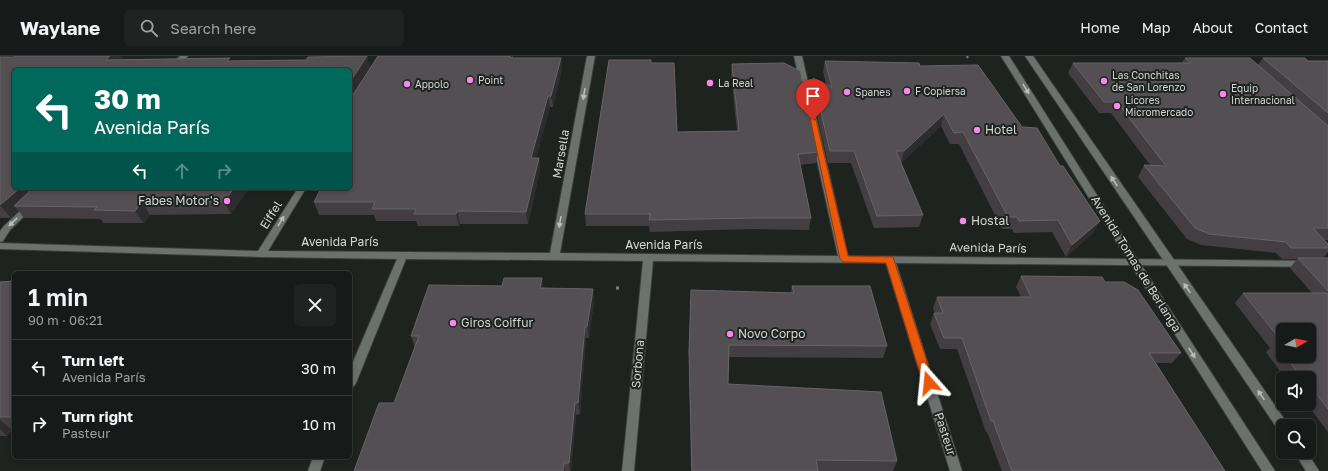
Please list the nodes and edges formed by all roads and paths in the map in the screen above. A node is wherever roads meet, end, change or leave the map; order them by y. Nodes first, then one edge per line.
1 (184, 56) edge
2 (591, 56) edge
3 (798, 56) edge
4 (1005, 56) edge
5 (1029, 56) edge
6 (172, 68) edge
7 (47, 190) edge
8 (301, 190) edge
9 (0, 239) edge
10 (0, 246) edge
11 (261, 254) junction
12 (403, 255) junction
13 (554, 257) junction
14 (648, 257) junction
15 (844, 259) junction
16 (890, 260) junction
17 (1134, 262) junction
18 (1169, 262) junction
19 (1328, 264) edge
20 (352, 378) edge
21 (1277, 419) edge
22 (318, 459) edge
23 (1305, 459) edge
24 (314, 471) edge
25 (628, 471) edge
26 (956, 471) edge
27 (1269, 471) edge
28 (1313, 471) edge

1 - 6 street
2 -> 13 street, Marsella
3 - 15 street
4 -> 17 street, Avenida Tomas de Berlanga
18 -> 5 street, Avenida Tomas de Berlanga
7 -> 9 street
11 -> 8 street, Eiffel
10 - 11 street, Avenida París
11 - 12 street, Avenida París
12 - 13 street, Avenida París
12 - 20 street
13 - 14 street, Avenida París
14 - 15 street, Avenida París
14 - 25 street, Sorbona
15 - 16 street, Avenida París
16 - 17 street, Avenida París
16 - 26 street, Pasteur
17 - 18 street, Avenida París
17 -> 27 street, Avenida Tomas de Berlanga
18 - 19 street, Avenida París
21 -> 18 street, Avenida Tomas de Berlanga
22 - 24 street
23 - 28 street

